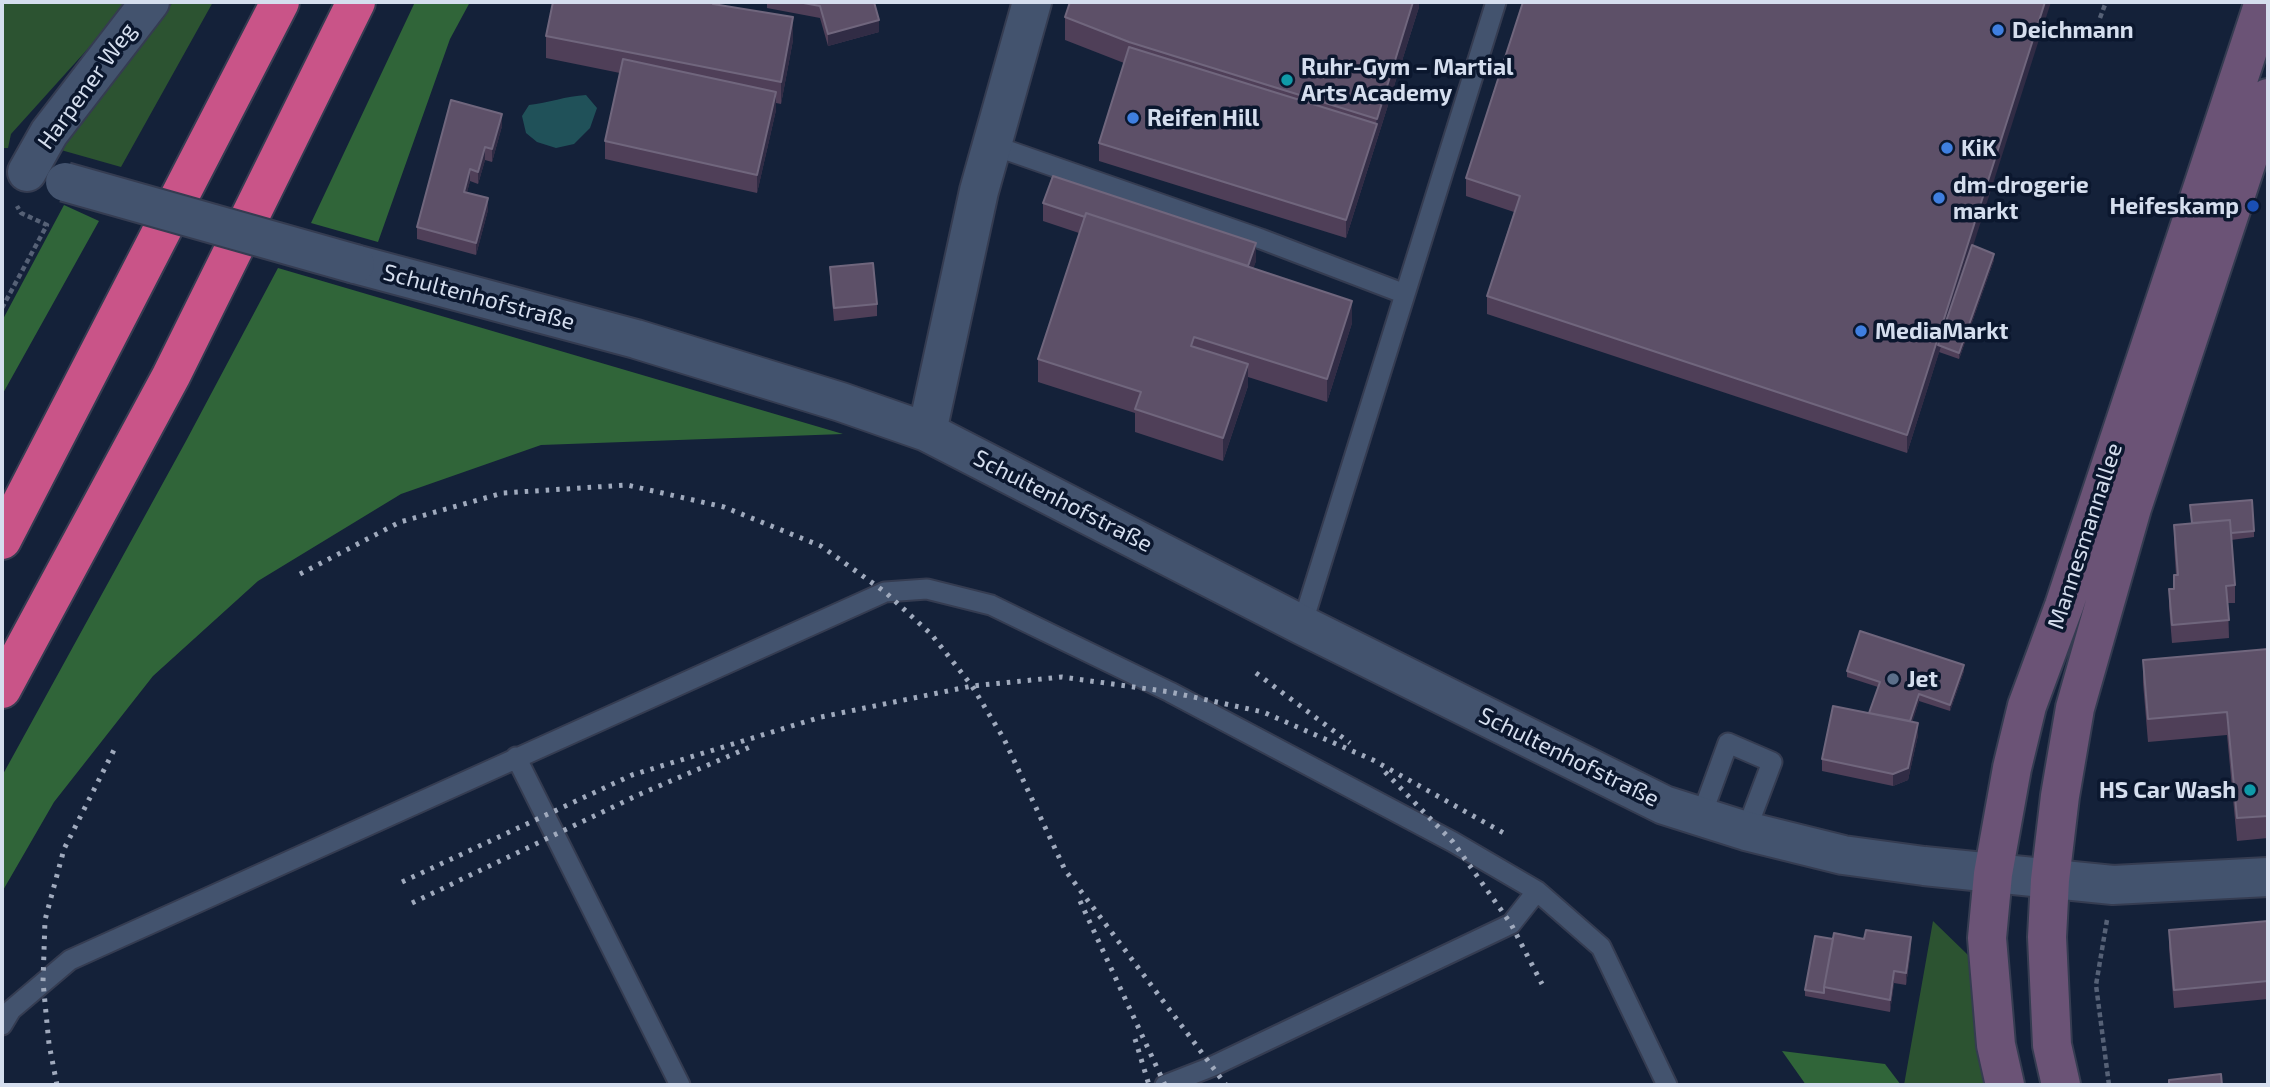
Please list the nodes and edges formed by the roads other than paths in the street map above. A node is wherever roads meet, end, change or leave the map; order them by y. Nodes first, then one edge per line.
1 (150, 2) edge
2 (280, 2) edge
3 (356, 2) edge
4 (1032, 2) edge
5 (1496, 2) edge
6 (2264, 2) edge
7 (2268, 97) edge
8 (992, 145) junction
9 (14, 172) edge
10 (1405, 294) junction
11 (927, 432) junction
12 (2, 540) edge
13 (1302, 625) junction
14 (2, 689) edge
15 (516, 757) junction
16 (1702, 817) junction
17 (1746, 831) junction
18 (1993, 874) junction
19 (2268, 877) edge
20 (2050, 880) junction
21 (1537, 891) junction
22 (2, 1025) edge
23 (680, 1085) edge
24 (1165, 1085) edge
25 (1667, 1085) edge
26 (2005, 1085) edge
27 (2061, 1085) edge

1 - 9 street, Harpener Weg
2 - 12 highway
3 - 14 highway
4 - 8 street
5 - 10 lane
6 - 18 main road, Mannesmannallee
7 - 20 main road, Mannesmannallee
8 - 10 lane
8 - 11 street
9 - 11 street, Schultenhofstraße, bridge
10 - 13 lane
11 - 13 street, Schultenhofstraße
13 - 16 street, Schultenhofstraße
15 - 21 lane
15 - 22 lane
15 - 23 lane
16 - 17 street, Schultenhofstraße
16 - 17 lane
17 - 18 street, Schultenhofstraße
18 - 20 street, Schultenhofstraße
18 - 26 main road, Mannesmannallee
19 - 20 street, Schultenhofstraße
20 - 27 main road, Mannesmannallee
21 - 24 lane
21 - 25 lane

